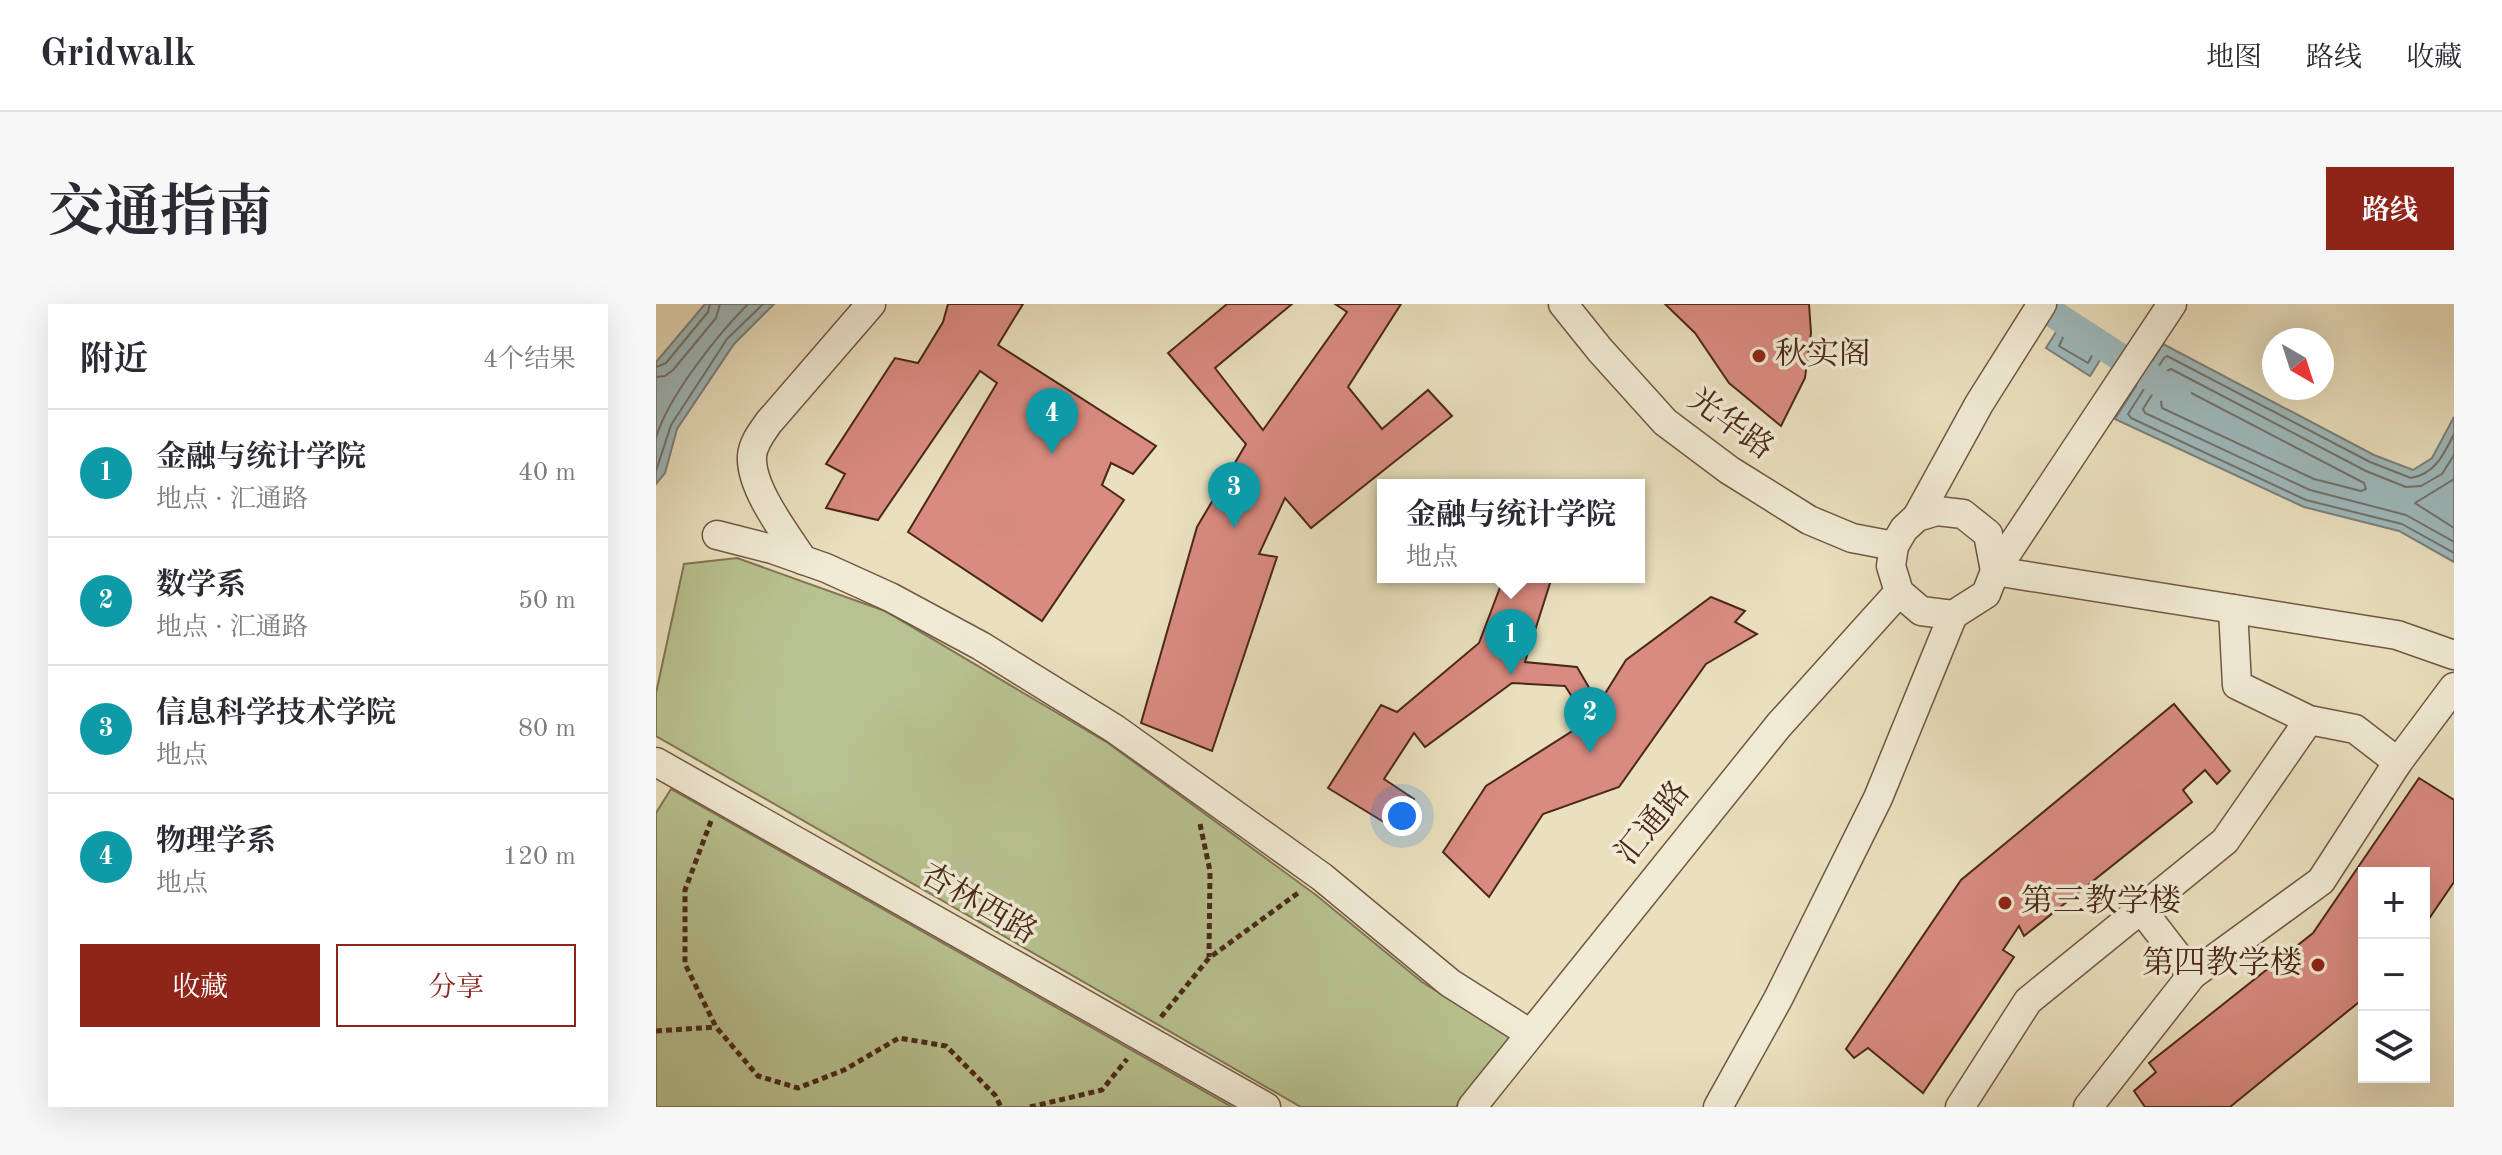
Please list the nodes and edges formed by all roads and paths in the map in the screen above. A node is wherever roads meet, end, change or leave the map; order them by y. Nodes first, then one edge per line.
1 (871, 304) edge
2 (1563, 304) edge
3 (2042, 304) edge
4 (2172, 304) edge
5 (1917, 517) junction
6 (717, 535) dead end
7 (1894, 546) junction
8 (803, 560) junction
9 (1995, 571) junction
10 (1899, 592) junction
11 (2233, 609) junction
12 (1953, 615) junction
13 (2454, 655) edge
14 (2454, 687) edge
15 (2309, 720) junction
16 (656, 762) edge
17 (2398, 762) junction
18 (1192, 784) junction
19 (720, 797) junction
20 (1322, 877) junction
21 (2141, 909) junction
22 (1209, 958) junction
23 (2192, 975) junction
24 (716, 1027) junction
25 (656, 1031) edge
26 (1529, 1033) junction
27 (1144, 1038) junction
28 (1001, 1107) edge
29 (1030, 1107) edge
30 (1266, 1107) edge
31 (1472, 1107) edge
32 (1718, 1107) edge
33 (1960, 1107) edge
34 (2088, 1107) edge

1 - 8 street
2 - 7 street, 光华路
3 - 5 street
4 - 9 street
5 - 7 street
5 - 9 street
6 - 8 street
7 - 10 street
8 - 18 street
9 - 11 street
9 - 12 street
10 - 12 street
10 - 26 street, 汇通路
11 - 13 street
11 - 15 street
12 - 32 street
14 - 17 street
15 - 17 street
15 - 21 street
16 - 19 street, 杏林西路
17 - 23 street
18 - 20 street
18 - 22 path
19 - 24 path
19 - 27 street, 杏林西路
20 - 22 path
20 - 26 street
21 - 23 street
21 - 33 street
22 - 27 path
23 - 34 street
24 - 25 path
24 - 28 path
26 - 31 street, 汇通路
27 - 29 path
27 - 30 street, 杏林西路

